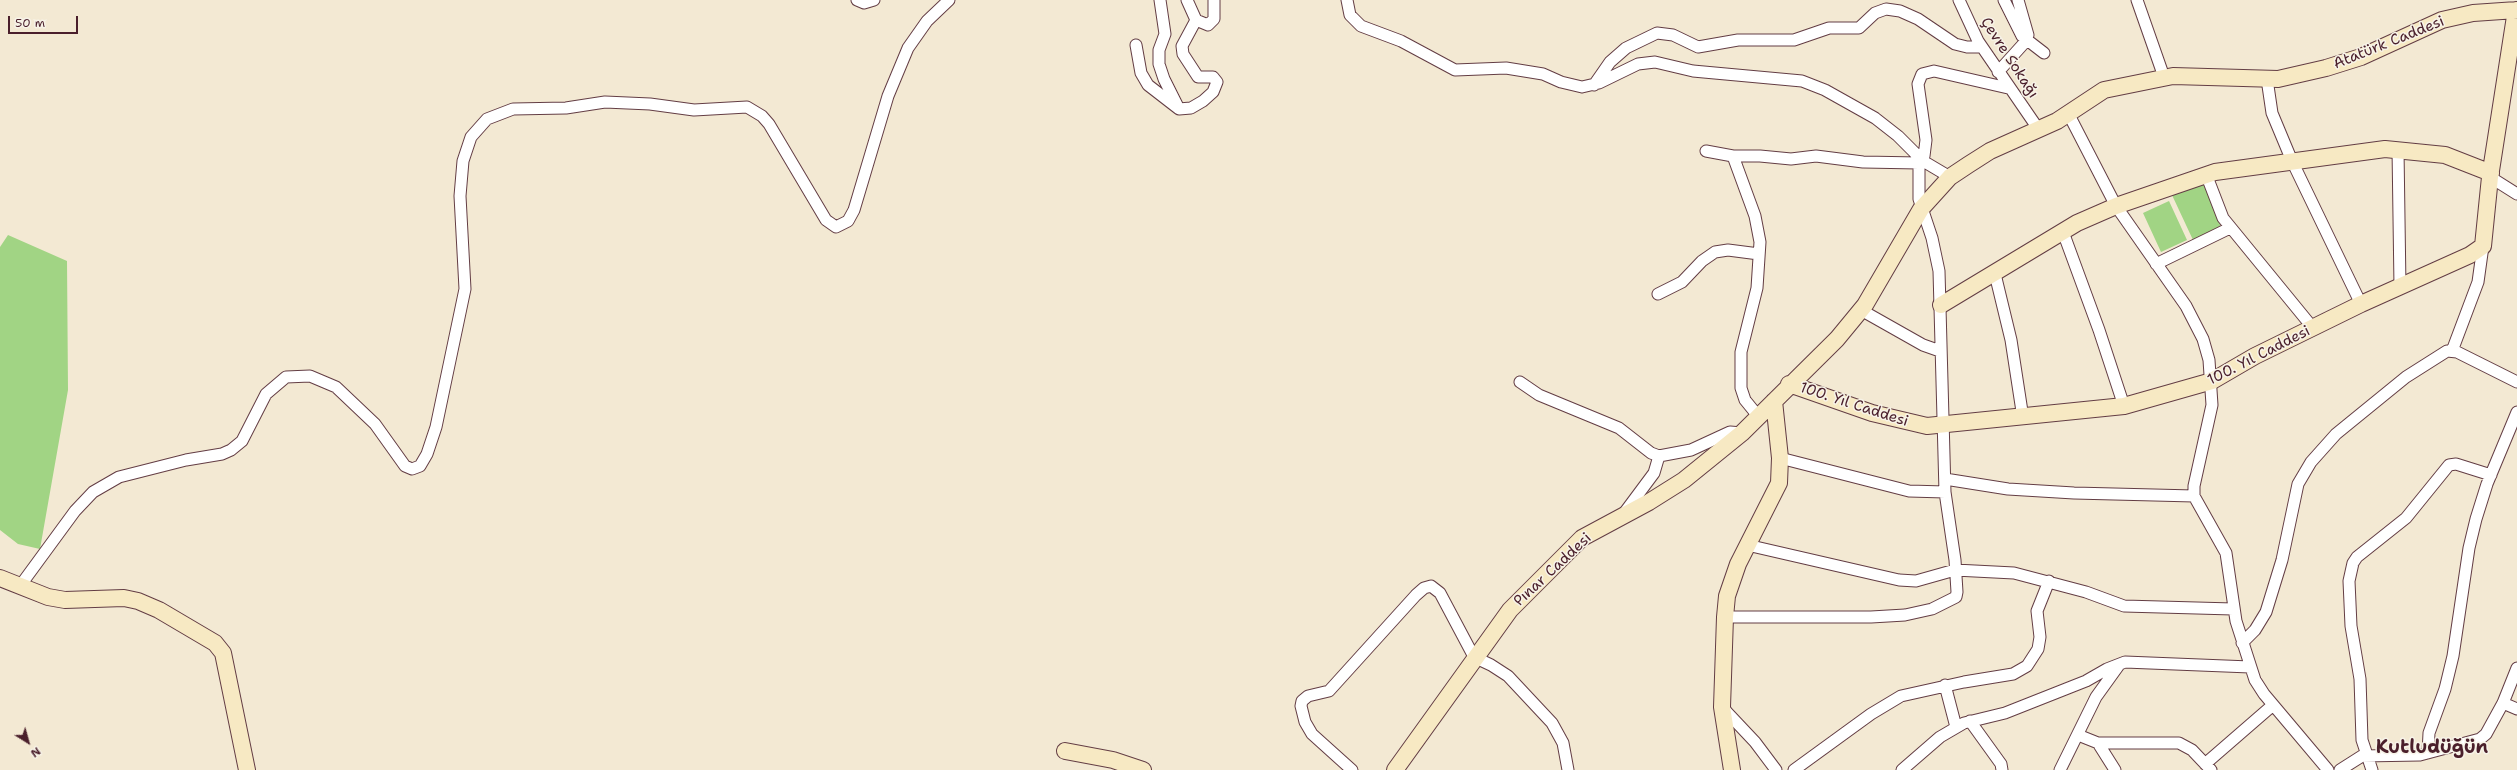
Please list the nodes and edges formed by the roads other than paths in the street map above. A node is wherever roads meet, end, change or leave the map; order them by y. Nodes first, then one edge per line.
1 (857, 0) edge
2 (874, 0) edge
3 (949, 0) edge
4 (1160, 0) edge
5 (1188, 0) edge
6 (1214, 0) edge
7 (1347, 0) edge
8 (1959, 0) edge
9 (2004, 0) edge
10 (2018, 0) edge
11 (2137, 0) edge
12 (2516, 10) edge
13 (1196, 20) junction
14 (2026, 41) junction
15 (1136, 45) dead end
16 (1982, 47) junction
17 (2044, 53) dead end
18 (1998, 72) junction
19 (2512, 75) edge
20 (2164, 77) junction
21 (2267, 79) junction
22 (1594, 85) junction
23 (2008, 88) junction
24 (1179, 109) junction
25 (2068, 113) junction
26 (2039, 130) junction
27 (2398, 149) junction
28 (1706, 151) dead end
29 (1733, 156) junction
30 (2292, 161) junction
31 (1920, 162) junction
32 (2206, 174) junction
33 (2491, 175) junction
34 (1950, 177) junction
35 (2517, 194) edge
36 (2116, 206) junction
37 (1921, 209) junction
38 (2230, 228) junction
39 (2063, 232) junction
40 (2483, 246) junction
41 (1759, 254) junction
42 (2156, 264) junction
43 (1994, 274) junction
44 (2400, 287) junction
45 (1658, 294) dead end
46 (2361, 304) junction
47 (1941, 305) junction
48 (1861, 310) junction
49 (2313, 328) junction
50 (1940, 351) junction
51 (2452, 351) junction
52 (2212, 381) junction
53 (1520, 382) dead end
54 (2517, 382) edge
55 (1790, 384) junction
56 (1774, 401) junction
57 (2124, 406) junction
58 (2517, 413) edge
59 (1758, 416) junction
60 (2024, 418) junction
61 (1943, 426) junction
62 (1742, 433) junction
63 (1659, 456) junction
64 (1780, 458) junction
65 (2491, 475) junction
66 (1945, 479) junction
67 (1945, 492) junction
68 (2194, 496) junction
69 (1622, 516) junction
70 (1747, 545) junction
71 (1955, 570) junction
72 (0, 578) edge
73 (2049, 582) junction
74 (20, 586) junction
75 (2233, 609) junction
76 (1725, 617) junction
77 (2242, 643) junction
78 (1474, 657) junction
79 (2119, 664) junction
80 (2250, 667) junction
81 (2517, 668) edge
82 (1945, 686) junction
83 (2502, 703) junction
84 (2273, 705) junction
85 (1722, 707) junction
86 (2517, 709) edge
87 (1970, 721) junction
88 (1956, 727) junction
89 (2078, 735) junction
90 (2098, 743) junction
91 (1065, 751) dead end
92 (2428, 753) junction
93 (2366, 755) junction
94 (2208, 767) edge
95 (247, 770) edge
96 (1143, 770) edge
97 (1352, 770) edge
98 (1395, 770) edge
99 (1568, 770) edge
100 (1732, 770) edge
101 (1776, 770) edge
102 (1794, 770) edge
103 (1902, 770) edge
104 (2002, 770) edge
105 (2060, 770) edge
106 (2115, 770) edge
107 (2328, 770) edge
108 (2340, 770) edge
109 (2372, 770) edge

1 - 2 street
3 - 74 street
4 - 24 street
5 - 13 street
6 - 13 street
7 - 22 street
8 - 16 street, Çevre Sokağı
9 - 14 street
10 - 14 street
11 - 20 street
12 - 19 street
12 - 21 street, Atatürk Caddesi
13 - 24 street
14 - 17 street
14 - 18 street
15 - 24 street
16 - 18 street, Çevre Sokağı
16 - 22 street
18 - 23 street, Çevre Sokağı
19 - 33 street
20 - 21 street, Atatürk Caddesi
20 - 25 street, Atatürk Caddesi
21 - 30 street
22 - 31 street
23 - 26 street, Çevre Sokağı
23 - 31 street
25 - 26 street, Atatürk Caddesi
25 - 36 street
26 - 34 street, Atatürk Caddesi
27 - 30 street
27 - 33 street
27 - 44 street
28 - 29 street
29 - 31 street
29 - 41 street
30 - 32 street
30 - 46 street
31 - 34 street
31 - 37 street
32 - 36 street
32 - 38 street
33 - 35 street
33 - 40 street
34 - 37 street, Atatürk Caddesi
36 - 39 street
36 - 42 street
37 - 47 street
37 - 48 street, Atatürk Caddesi
38 - 42 street
38 - 49 street
39 - 43 street
39 - 57 street
40 - 44 street, 100. Yıl Caddesi
40 - 51 street
41 - 45 street
41 - 59 street
42 - 52 street
43 - 47 street
43 - 60 street
44 - 46 street, 100. Yıl Caddesi
46 - 49 street, 100. Yıl Caddesi
47 - 50 street
48 - 50 street
48 - 55 street, Pınar Caddesi
49 - 52 street, 100. Yıl Caddesi
50 - 61 street
51 - 54 street
51 - 77 street
52 - 57 street, 100. Yıl Caddesi
52 - 68 street
53 - 63 street
55 - 56 street, Pınar Caddesi
55 - 61 street, 100. Yıl Caddesi
56 - 59 street, Pınar Caddesi
56 - 64 street
57 - 60 street, 100. Yıl Caddesi
58 - 65 street
59 - 62 street, Pınar Caddesi
60 - 61 street, 100. Yıl Caddesi
61 - 66 street
62 - 63 street
62 - 69 street, Pınar Caddesi
63 - 69 street
64 - 67 street
64 - 70 street
65 - 92 street
65 - 93 street
66 - 67 street
66 - 68 street
67 - 71 street
68 - 75 street
69 - 78 street, Pınar Caddesi
70 - 71 street
70 - 76 street
71 - 73 street
71 - 76 street
72 - 74 street
73 - 75 street
73 - 82 street
74 - 95 street
75 - 77 street
76 - 85 street
77 - 80 street
78 - 97 street
78 - 98 street, Pınar Caddesi
78 - 99 street
79 - 80 street
79 - 87 street
79 - 89 street
80 - 84 street
81 - 83 street
82 - 88 street
82 - 102 street
83 - 86 street
83 - 92 street
84 - 94 street
84 - 107 street
85 - 100 street
85 - 101 street
87 - 88 street
87 - 104 street
88 - 103 street
89 - 90 street
89 - 105 street
90 - 94 street
90 - 106 street
91 - 96 street
92 - 93 street
93 - 108 street
93 - 109 street

